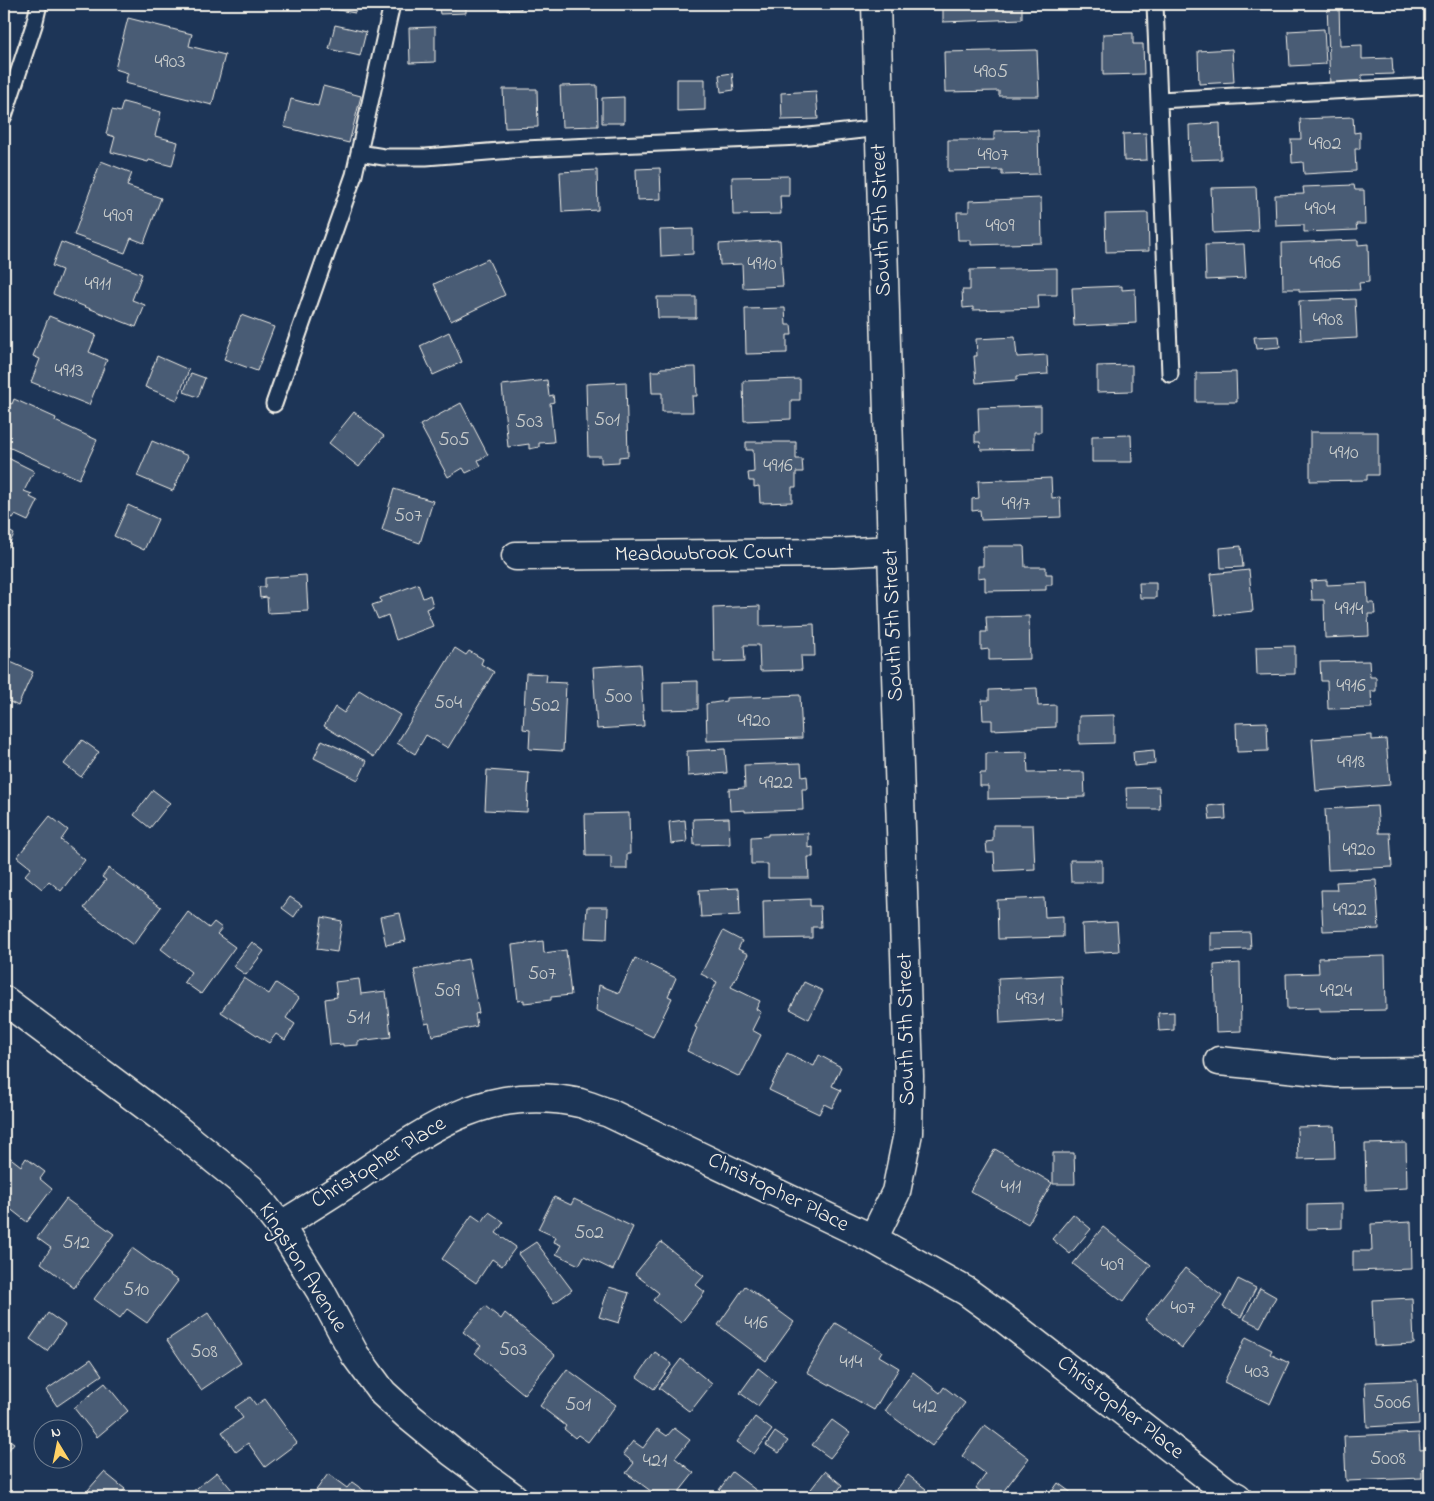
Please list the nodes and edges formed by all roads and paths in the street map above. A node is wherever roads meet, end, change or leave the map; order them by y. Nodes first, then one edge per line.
1 (39, 4) edge
2 (392, 4) edge
3 (876, 4) edge
4 (1155, 4) edge
5 (1430, 86) edge
6 (1159, 100) junction
7 (4, 116) edge
8 (880, 128) junction
9 (359, 153) junction
10 (1170, 374) dead end
11 (274, 404) dead end
12 (892, 550) junction
13 (516, 556) dead end
14 (4, 1000) edge
15 (1219, 1061) dead end
16 (1430, 1072) edge
17 (280, 1226) junction
18 (873, 1239) junction
19 (513, 1497) edge
20 (1236, 1497) edge

1 - 7 lane
2 - 9 lane
3 - 8 street, South 5th Street
4 - 6 lane
5 - 6 lane
6 - 10 lane
8 - 9 lane
8 - 12 street, South 5th Street
9 - 11 lane
12 - 13 street, Meadowbrook Court
12 - 18 street, South 5th Street
14 - 17 street, Kingston Avenue
15 - 16 street
17 - 18 street, Christopher Place
17 - 19 street, Kingston Avenue
18 - 20 street, Christopher Place

